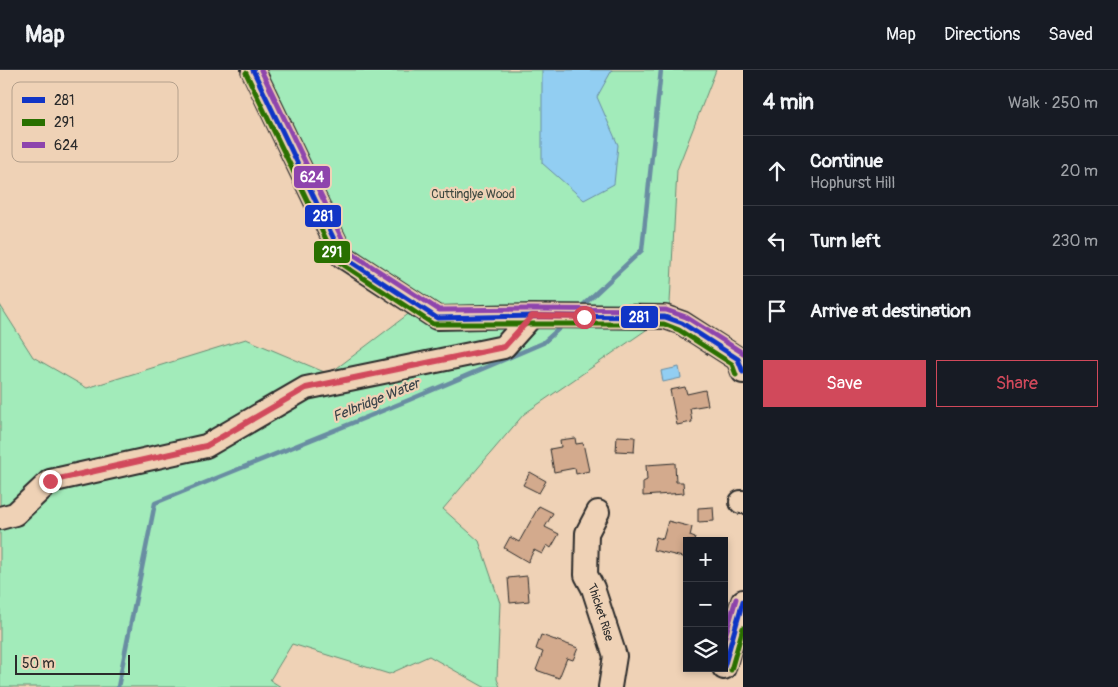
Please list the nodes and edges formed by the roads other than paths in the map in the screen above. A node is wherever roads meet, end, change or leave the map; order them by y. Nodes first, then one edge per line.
1 (253, 70) edge
2 (532, 316) junction
3 (743, 372) edge
4 (598, 512) dead end
5 (0, 518) edge
6 (743, 601) edge
7 (728, 654) edge
8 (723, 672) edge
9 (610, 687) edge
10 (719, 687) edge

1 - 2 street
2 - 3 street
2 - 5 street
4 - 9 street, Thicket Rise
6 - 7 street
8 - 10 street

